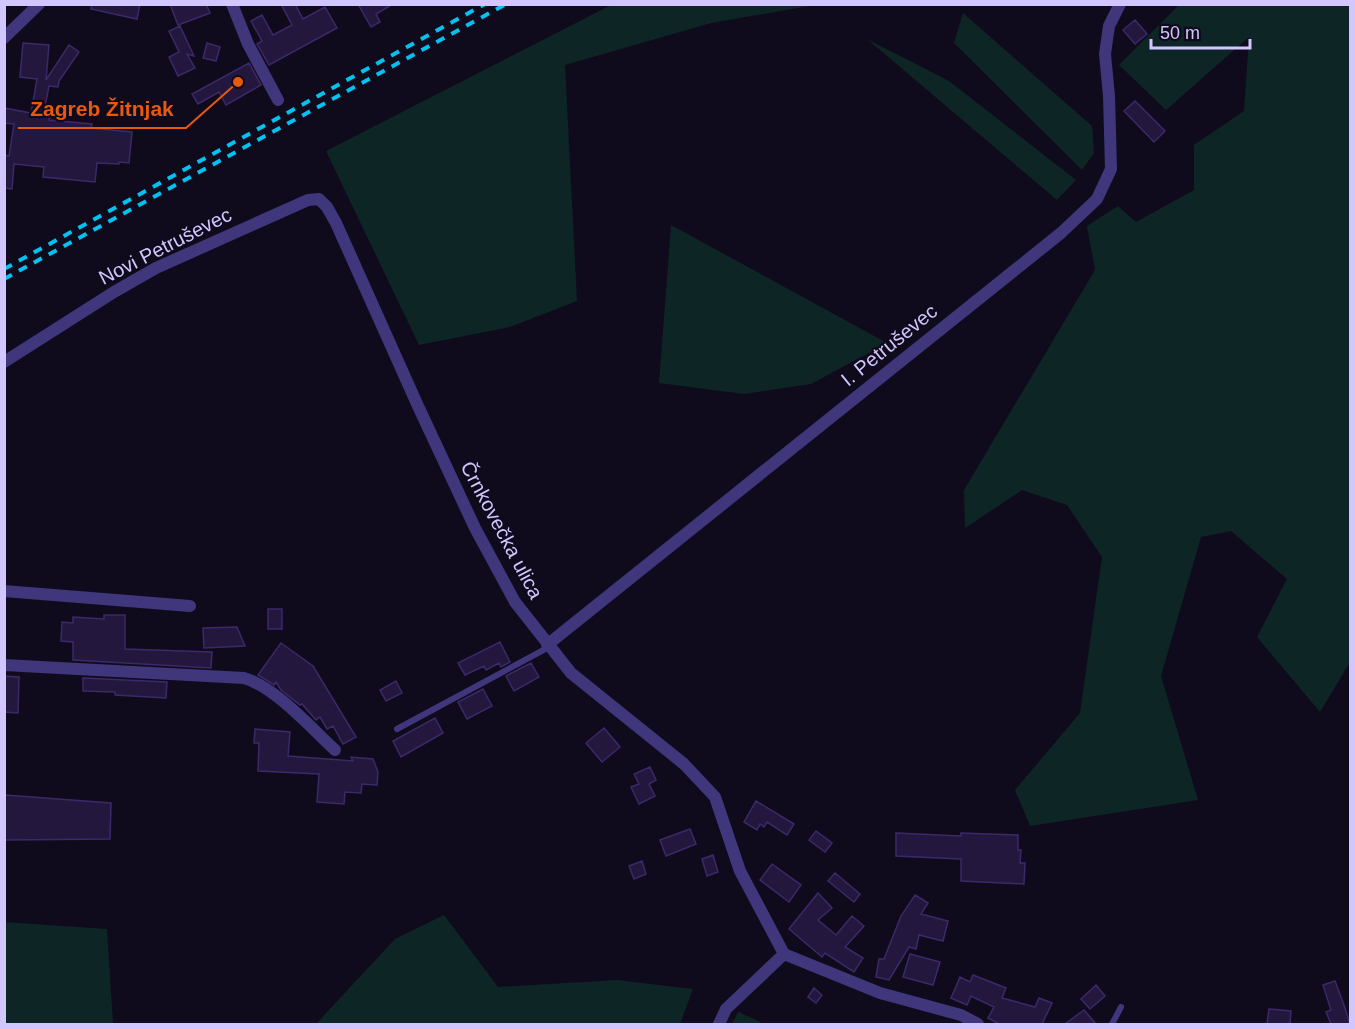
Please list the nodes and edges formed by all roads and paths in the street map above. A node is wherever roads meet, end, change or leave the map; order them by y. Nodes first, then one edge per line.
1 (39, 4) edge
2 (232, 4) edge
3 (1120, 4) edge
4 (4, 38) edge
5 (278, 100) dead end
6 (319, 200) joint
7 (4, 362) edge
8 (4, 591) edge
9 (190, 606) dead end
10 (548, 646) junction
11 (4, 664) edge
12 (397, 729) dead end
13 (335, 750) dead end
14 (784, 954) junction
15 (1121, 1007) dead end
16 (720, 1024) edge
17 (978, 1024) edge
18 (1112, 1024) edge

1 - 4 street
2 - 5 street
3 - 10 street, I. Petruševec
6 - 7 street, Novi Petruševec
6 - 10 street, Črnkovečka ulica
8 - 9 street
10 - 12 lane
10 - 14 street, Črnkovečka ulica
11 - 13 street
14 - 16 street
14 - 17 street
15 - 18 lane

